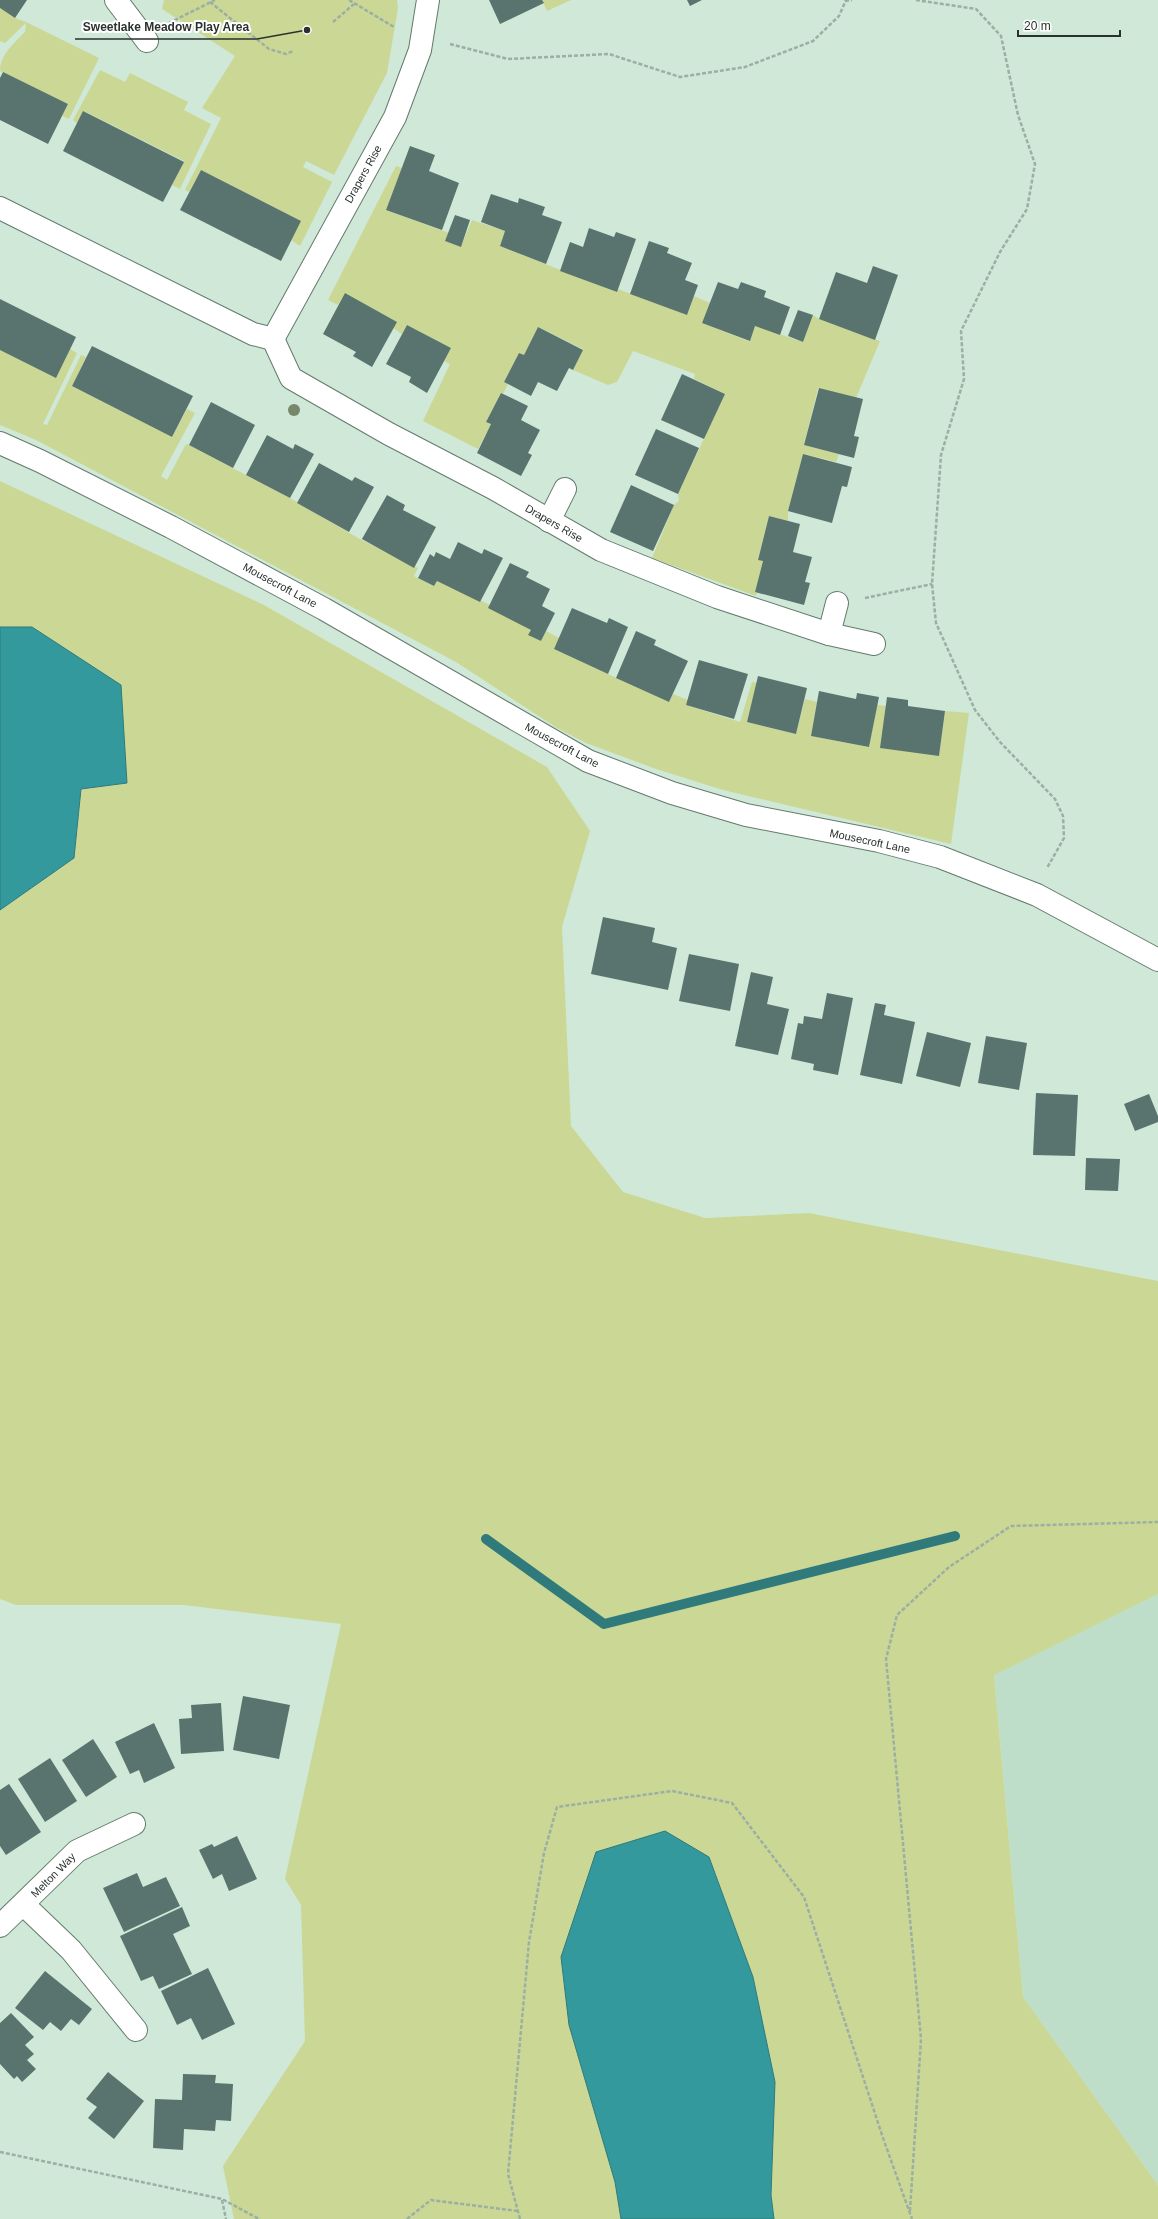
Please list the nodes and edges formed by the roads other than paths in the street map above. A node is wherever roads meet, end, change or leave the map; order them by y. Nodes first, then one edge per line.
1 (116, 0) edge
2 (428, 0) edge
3 (147, 41) road end
4 (0, 208) edge
5 (273, 340) junction
6 (0, 443) edge
7 (565, 489) dead end
8 (549, 521) junction
9 (837, 603) road end
10 (829, 634) junction
11 (874, 644) dead end
12 (1158, 960) edge
13 (134, 1824) dead end
14 (24, 1905) junction
15 (0, 1926) edge
16 (136, 2030) dead end

1 - 3 street
2 - 5 street, Drapers Rise
4 - 5 street
5 - 8 street, Drapers Rise
6 - 12 street, Mousecroft Lane
7 - 8 street
8 - 10 street, Drapers Rise
9 - 10 street
10 - 11 street, Drapers Rise
13 - 14 street, Melton Way
14 - 15 street, Melton Way
14 - 16 street

